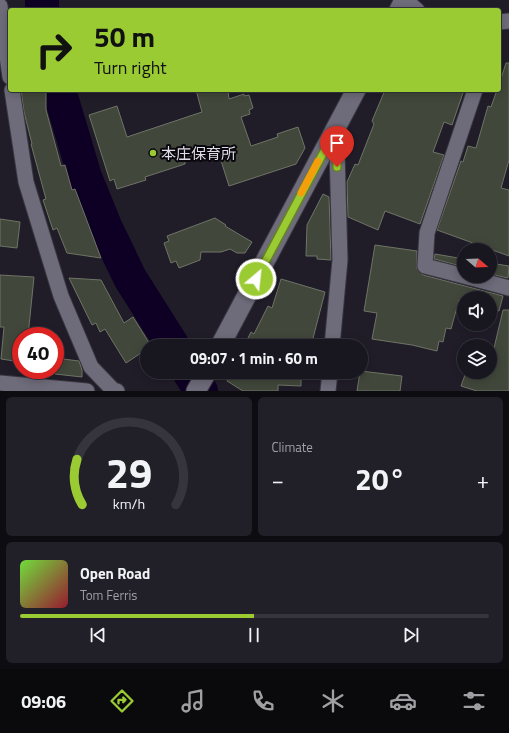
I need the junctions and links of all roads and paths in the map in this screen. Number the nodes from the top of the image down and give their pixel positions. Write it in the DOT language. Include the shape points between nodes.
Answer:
graph roads {
  1 [pos="405,0"];
  2 [pos="0,6"];
  3 [pos="415,8"];
  4 [pos="8,63"];
  5 [pos="12,92"];
  6 [pos="355,92"];
  7 [pos="474,92"];
  8 [pos="328,144"];
  9 [pos="457,274"];
  10 [pos="490,283"];
  11 [pos="509,288"];
  12 [pos="224,339"];
  13 [pos="333,339"];
  14 [pos="329,379"];
  15 [pos="0,383"];
  16 [pos="87,391"];
  17 [pos="113,391"];
  18 [pos="328,391"];
  1 -- 3 [label="street"];
  2 -- 4 [label="street"];
  5 -- 17 [label="street" via="26,182 61,296 91,367"];
  6 -- 8 [label="street"];
  7 -- 9 [label="street" via="427,232 425,266"];
  8 -- 12 [label="street"];
  8 -- 13 [label="street" via="337,151 340,260"];
  10 -- 11 [label="street"];
  14 -- 18 [label="street"];
  15 -- 16 [label="street"];
}
